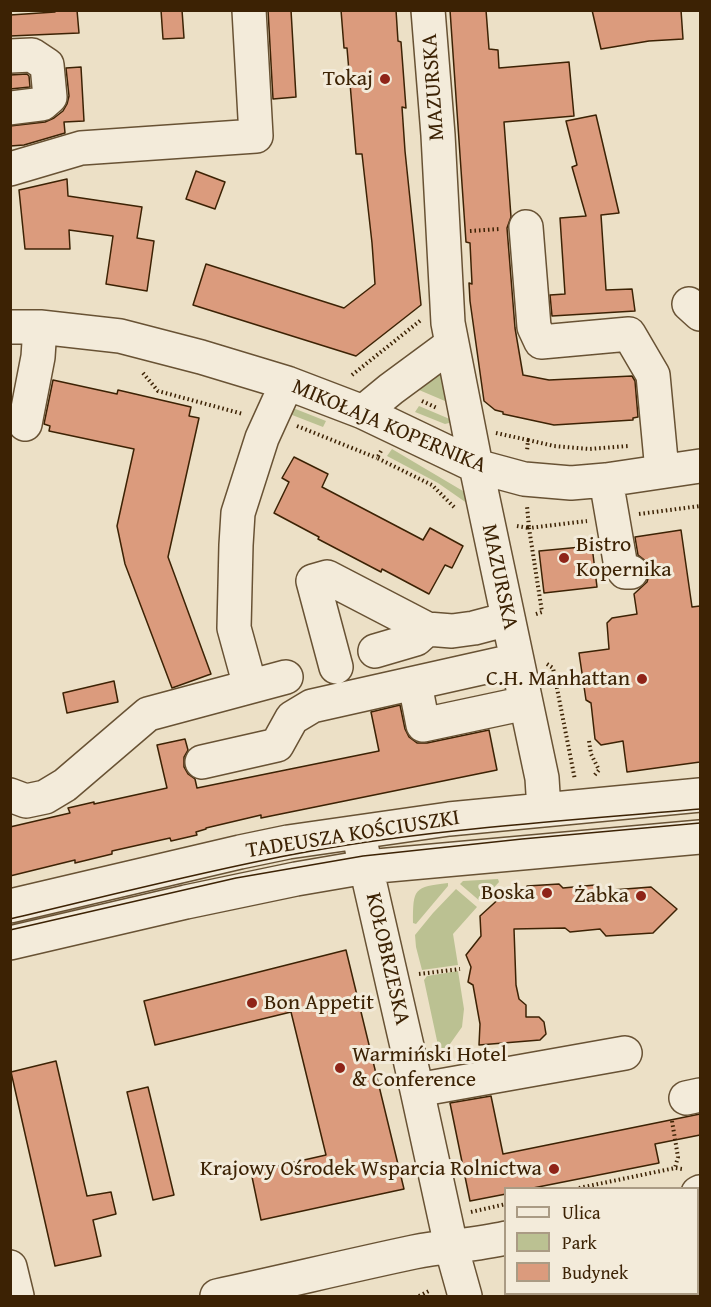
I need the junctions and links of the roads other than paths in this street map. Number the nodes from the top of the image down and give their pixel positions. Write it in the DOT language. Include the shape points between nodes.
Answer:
graph roads {
  1 [pos="249,10"];
  2 [pos="428,10"];
  3 [pos="10,56"];
  4 [pos="10,108"];
  5 [pos="10,169"];
  6 [pos="526,226"];
  7 [pos="25,327"];
  8 [pos="452,344"];
  9 [pos="287,383"];
  10 [pos="363,412"];
  11 [pos="25,424"];
  12 [pos="660,457"];
  13 [pos="476,466"];
  14 [pos="700,466"];
  15 [pos="606,480"];
  16 [pos="631,572"];
  17 [pos="518,618"];
  18 [pos="427,628"];
  19 [pos="375,651"];
  20 [pos="529,659"];
  21 [pos="336,667"];
  22 [pos="286,677"];
  23 [pos="415,684"];
  24 [pos="250,686"];
  25 [pos="526,703"];
  26 [pos="202,762"];
  27 [pos="10,795"];
  28 [pos="700,795"];
  29 [pos="544,810"];
  30 [pos="358,832"];
  31 [pos="700,837"];
  32 [pos="366,867"];
  33 [pos="10,906"];
  34 [pos="10,944"];
  35 [pos="626,1053"];
  36 [pos="417,1090"];
  37 [pos="504,1238"];
  38 [pos="451,1246"];
  39 [pos="10,1267"];
  40 [pos="17,1296"];
  41 [pos="217,1296"];
  42 [pos="465,1296"];
  1 -- 5 [label="street" via="256,136 81,148"];
  2 -- 8 [label="street, MAZURSKA"];
  3 -- 4 [label="street" via="32,55 47,65 50,97 42,104"];
  6 -- 12 [label="street" via="534,327 542,342 629,334 653,375"];
  7 -- 9 [label="street, MIKOŁAJA KOPERNIKA" via="120,336"];
  7 -- 11 [label="street" via="38,357"];
  8 -- 10 [label="street"];
  8 -- 13 [label="street, MAZURSKA"];
  9 -- 10 [label="street, MIKOŁAJA KOPERNIKA"];
  9 -- 24 [label="street" via="262,438 238,513 234,628"];
  10 -- 13 [label="street, MIKOŁAJA KOPERNIKA"];
  12 -- 14 [label="street, MIKOŁAJA KOPERNIKA"];
  12 -- 15 [label="street, MIKOŁAJA KOPERNIKA"];
  13 -- 15 [label="street, MIKOŁAJA KOPERNIKA" via="524,479 571,483"];
  13 -- 17 [label="street, MAZURSKA"];
  15 -- 16 [label="street" via="621,567"];
  17 -- 18 [label="street" via="474,628"];
  17 -- 20 [label="street, MAZURSKA"];
  18 -- 19 [label="street" via="416,639"];
  18 -- 21 [label="street" via="327,577 313,581"];
  20 -- 23 [label="street"];
  20 -- 25 [label="street, MAZURSKA"];
  22 -- 24 [label="street"];
  23 -- 25 [label="street" via="423,725"];
  23 -- 26 [label="street" via="312,706 292,718 277,745"];
  24 -- 27 [label="street" via="148,714 65,785 45,797 26,801"];
  25 -- 29 [label="street, MAZURSKA" via="542,778"];
  28 -- 29 [label="street, TADEUSZA KOŚCIUSZKI"];
  29 -- 30 [label="street, TADEUSZA KOŚCIUSZKI"];
  30 -- 32 [label="street, KOŁOBRZESKA"];
  30 -- 33 [label="street, TADEUSZA KOŚCIUSZKI" via="240,852"];
  31 -- 32 [label="street, TADEUSZA KOŚCIUSZKI"];
  32 -- 34 [label="street, TADEUSZA KOŚCIUSZKI" via="197,900"];
  32 -- 36 [label="street, KOŁOBRZESKA"];
  35 -- 36 [label="street"];
  36 -- 38 [label="street, KOŁOBRZESKA"];
  37 -- 38 [label="street"];
  38 -- 41 [label="street"];
  38 -- 42 [label="street, KOŁOBRZESKA"];
  39 -- 40 [label="street"];
}
